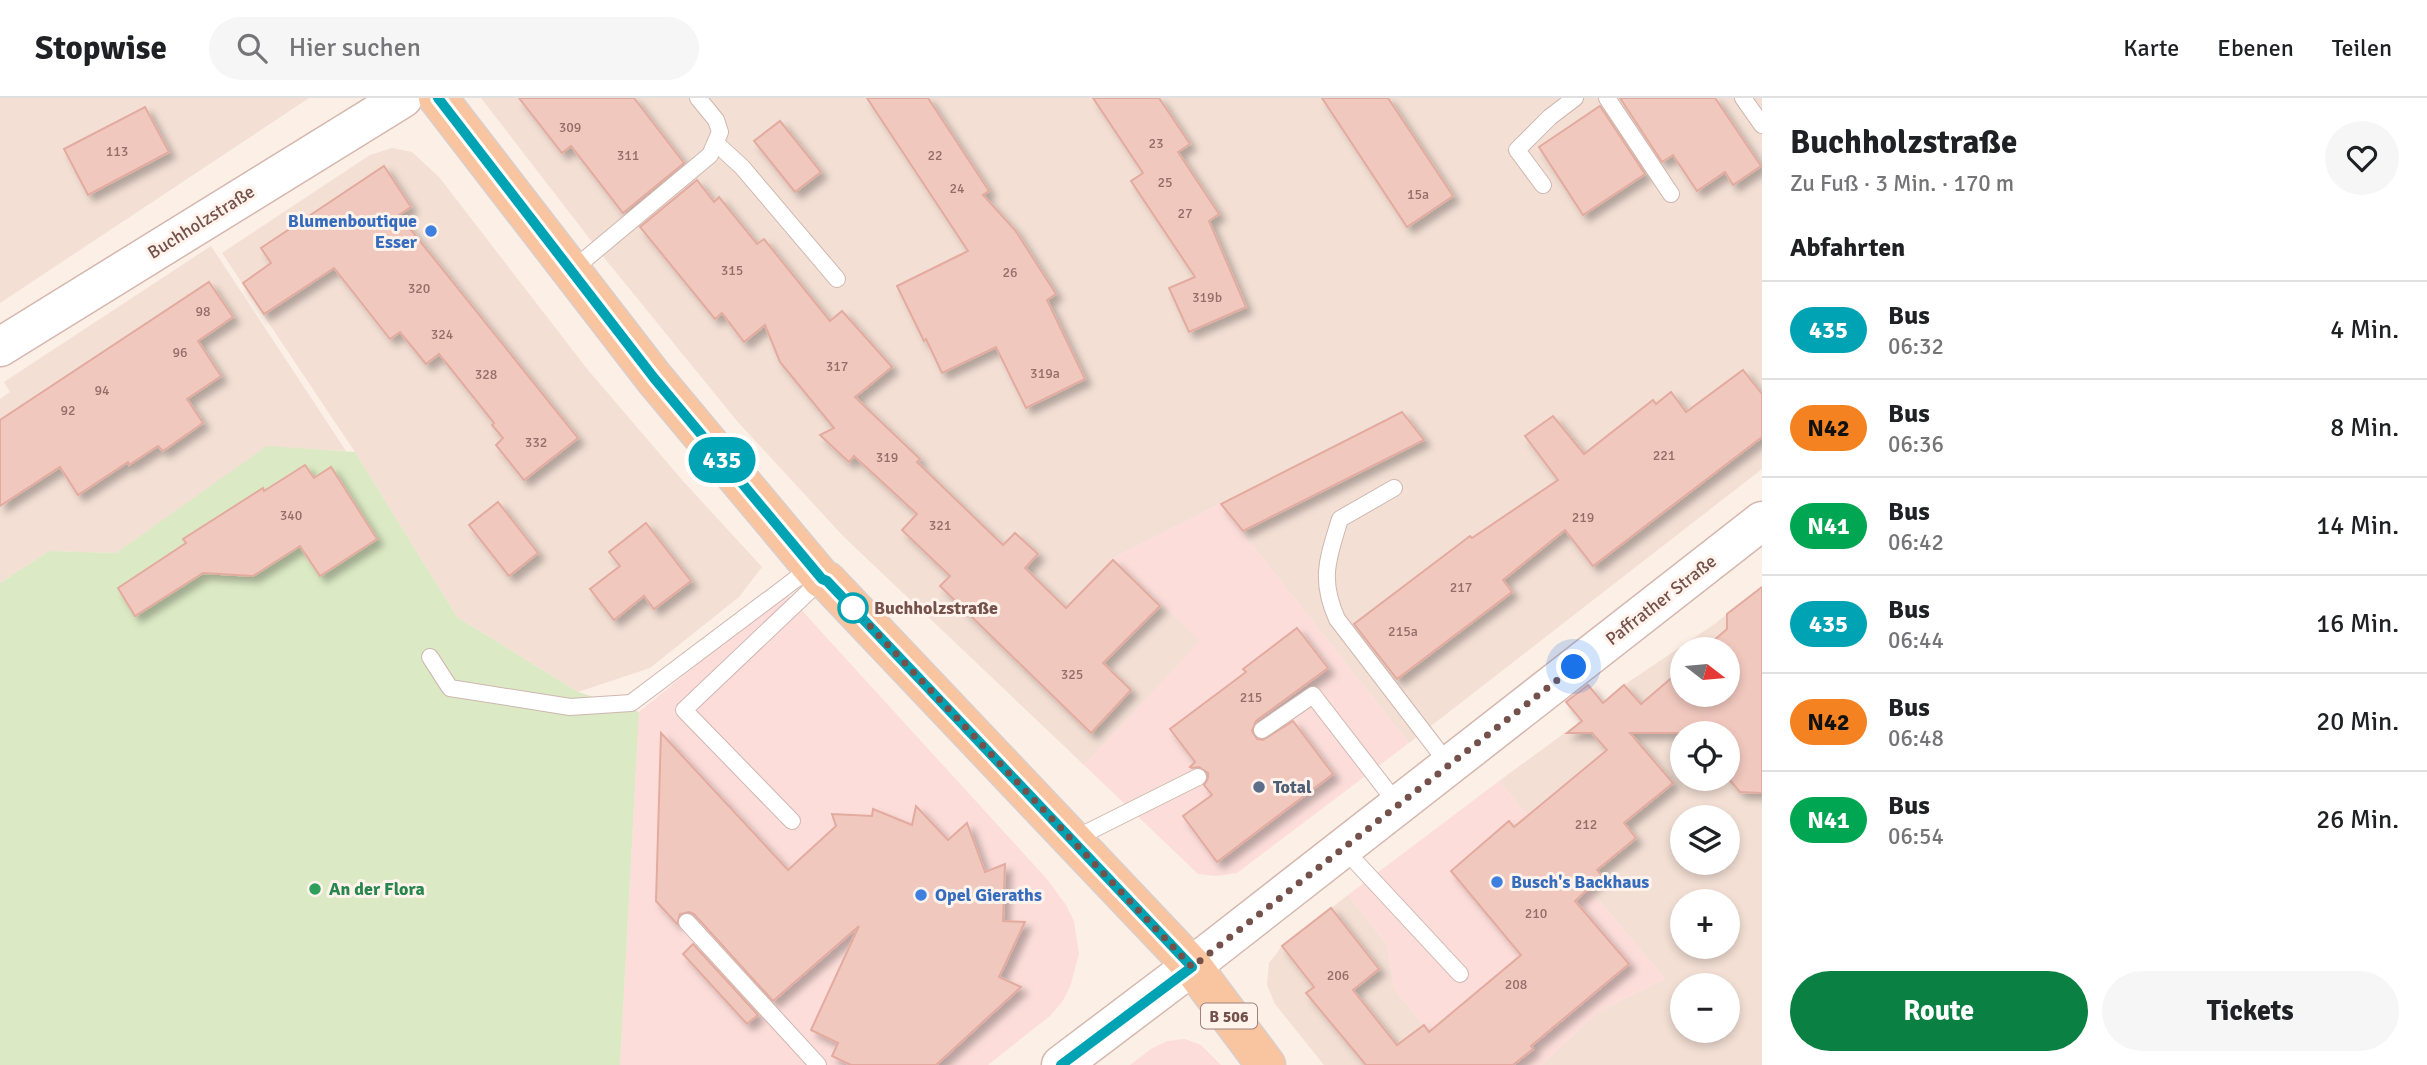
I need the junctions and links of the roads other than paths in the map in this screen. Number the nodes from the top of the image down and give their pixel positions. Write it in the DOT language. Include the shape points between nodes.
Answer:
graph roads {
  1 [pos="403,98"];
  2 [pos="438,98"];
  3 [pos="698,98"];
  4 [pos="1575,98"];
  5 [pos="1607,98"];
  6 [pos="1743,98"];
  7 [pos="1762,125"];
  8 [pos="717,144"];
  9 [pos="1543,186"];
  10 [pos="1671,194"];
  11 [pos="571,271"];
  12 [pos="837,279"];
  13 [pos="0,347"];
  14 [pos="1394,488"];
  15 [pos="1762,521"];
  16 [pos="817,573"];
  17 [pos="430,657"];
  18 [pos="1262,730"];
  19 [pos="1449,765"];
  20 [pos="1198,777"];
  21 [pos="1398,805"];
  22 [pos="792,821"];
  23 [pos="1072,840"];
  24 [pos="1343,848"];
  25 [pos="687,922"];
  26 [pos="1192,967"];
  27 [pos="1460,974"];
  28 [pos="818,1065"];
  29 [pos="1061,1065"];
  30 [pos="1266,1065"];
  1 -- 13 [label="main road, Buchholzstraße"];
  2 -- 11 [label="main road, B 506"];
  3 -- 8 [label="lane" via="716,120"];
  4 -- 9 [label="lane" via="1517,150"];
  5 -- 10 [label="lane"];
  6 -- 7 [label="lane"];
  8 -- 11 [label="lane" via="710,155"];
  8 -- 12 [label="lane"];
  11 -- 16 [label="main road, B 506"];
  14 -- 19 [label="lane" via="1340,519 1325,575 1329,603"];
  15 -- 19 [label="main road, Paffrather Straße"];
  16 -- 17 [label="lane" via="631,704 570,707 450,688"];
  16 -- 22 [label="lane" via="684,710"];
  16 -- 23 [label="main road, B 506"];
  18 -- 21 [label="lane" via="1313,695"];
  19 -- 21 [label="main road, Paffrather Straße"];
  20 -- 23 [label="lane"];
  21 -- 24 [label="main road, Paffrather Straße"];
  23 -- 26 [label="main road, B 506"];
  24 -- 26 [label="main road, Paffrather Straße"];
  24 -- 27 [label="lane"];
  25 -- 28 [label="lane"];
  26 -- 29 [label="main road, Paffrather Straße"];
  26 -- 30 [label="main road, B 506"];
}
